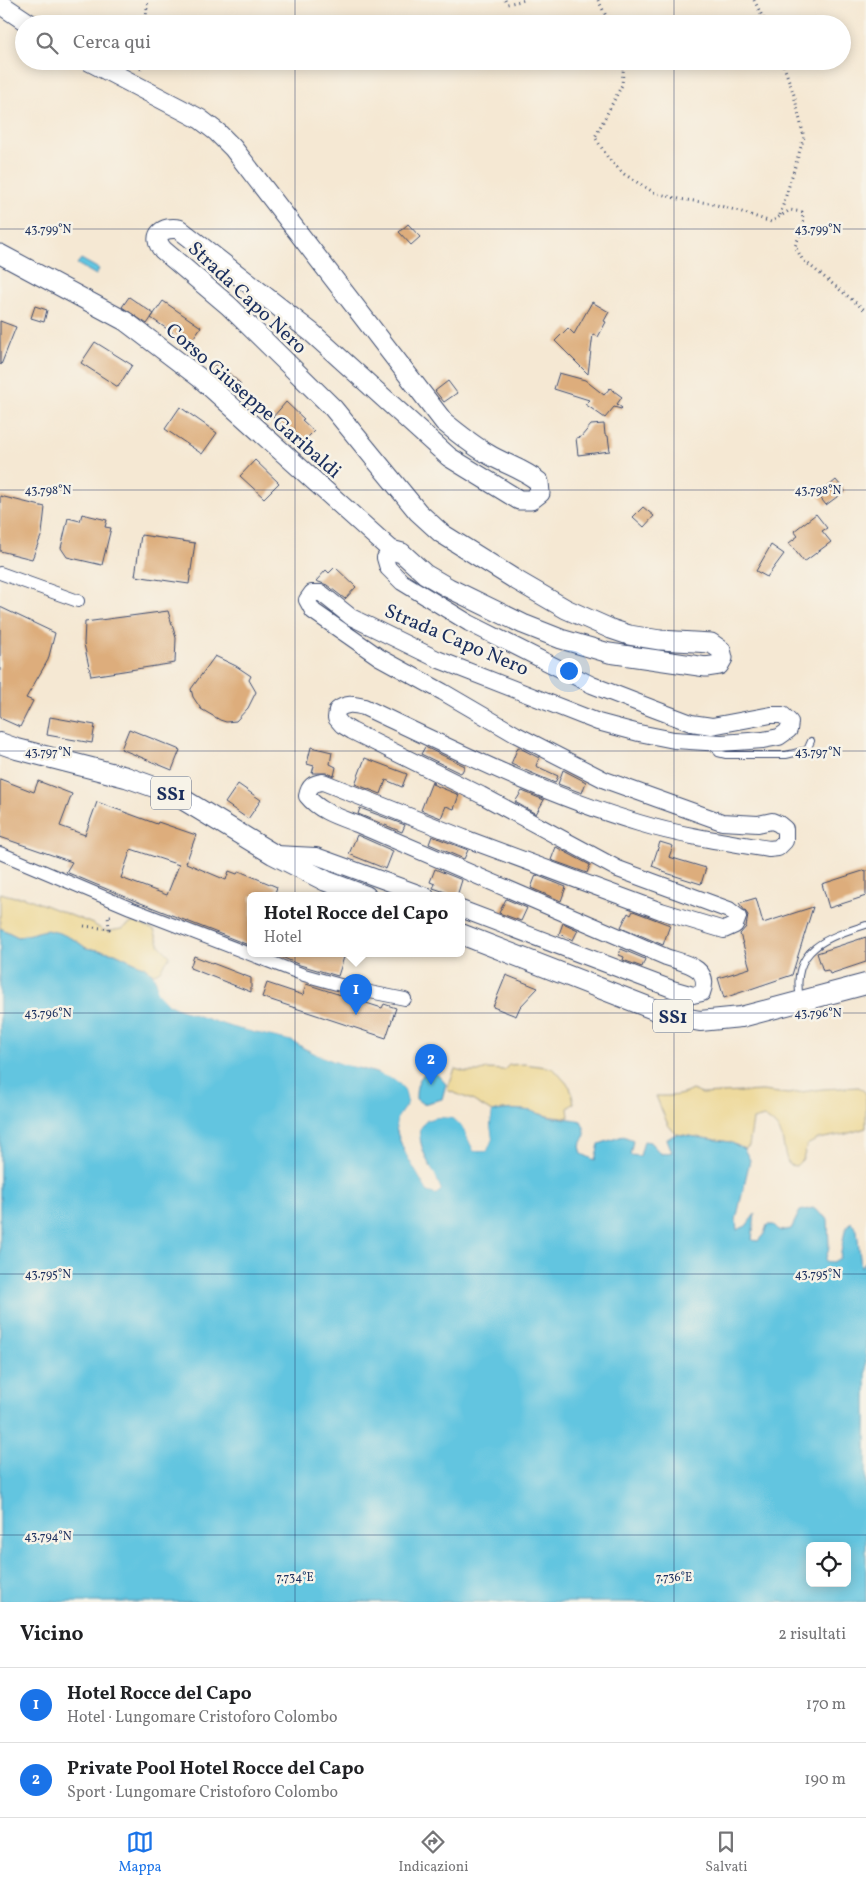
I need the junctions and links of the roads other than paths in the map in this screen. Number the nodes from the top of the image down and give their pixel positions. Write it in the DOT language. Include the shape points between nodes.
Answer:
graph roads {
  1 [pos="0,4"];
  2 [pos="16,15"];
  3 [pos="106,70"];
  4 [pos="0,254"];
  5 [pos="391,550"];
  6 [pos="0,573"];
  7 [pos="78,601"];
  8 [pos="811,741"];
  9 [pos="0,742"];
  10 [pos="712,742"];
  11 [pos="0,853"];
  12 [pos="272,854"];
  13 [pos="355,892"];
  14 [pos="415,892"];
  15 [pos="465,911"];
  16 [pos="866,925"];
  17 [pos="465,936"];
  18 [pos="247,952"];
  19 [pos="259,957"];
  20 [pos="866,984"];
  21 [pos="405,999"];
  22 [pos="801,1001"];
  1 -- 2 [label="main road"];
  3 -- 5 [label="main road, Strada Capo Nero" via="200,118 217,132 254,173 444,422 489,455 539,482 540,493 532,500 519,500 449,457 311,332 180,229 171,227 163,230 158,242 163,250 229,306 333,408 418,512 469,552 566,609 629,635 711,643 721,650 723,658 719,666 706,667 590,648 488,608 424,574 402,553"];
  4 -- 5 [label="main road, Corso Giuseppe Garibaldi" via="125,321 200,378"];
  5 -- 10 [label="street, Strada Capo Nero" via="385,558 388,568 402,582 469,623 592,684 691,723 712,726 771,715 783,715 790,722 789,730 779,736 744,742"];
  6 -- 7 [label="street"];
  8 -- 10 [label="lane" via="807,750 786,754 718,753"];
  9 -- 12 [label="main road, SS1" via="126,777 174,794"];
  10 -- 15 [label="street, Strada Capo Nero" via="674,740 598,722 437,659 350,617 321,593 312,593 307,600 313,611 378,657 540,747 605,780 697,814 722,822 776,822 786,834 781,846 769,849 640,824 514,776 364,707 343,705 337,710 336,718 352,731 481,795 618,869 729,910 738,917 736,925 724,930 713,928 464,838 322,782 314,783 309,789 307,796 323,810 697,968 704,976 705,986 702,993 693,996 672,990"];
  11 -- 18 [label="street" via="130,908"];
  12 -- 13 [label="main road, SS1"];
  12 -- 14 [label="street" via="316,856"];
  16 -- 22 [label="lane" via="834,935 805,958 798,976"];
  17 -- 22 [label="main road, SS1" via="678,1017 700,1020 741,1017"];
  19 -- 21 [label="street" via="355,989"];
  20 -- 22 [label="main road, SS1"];
}
